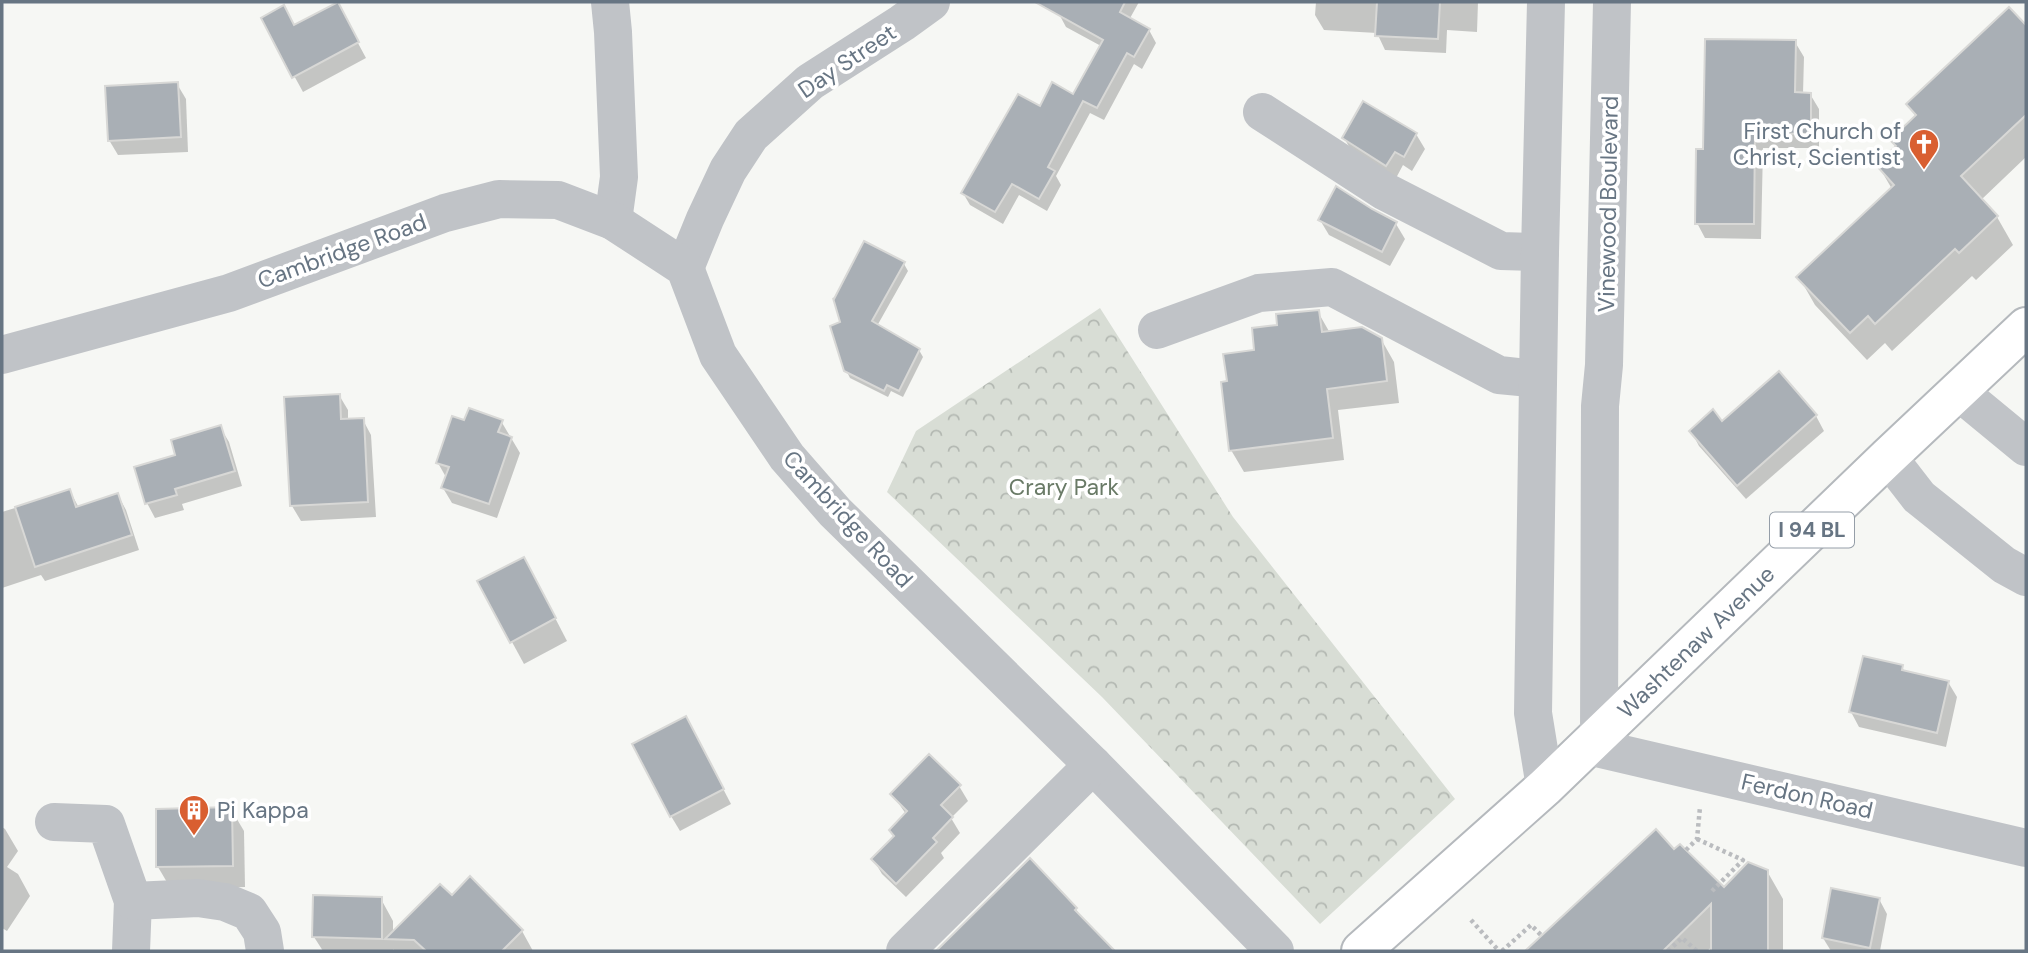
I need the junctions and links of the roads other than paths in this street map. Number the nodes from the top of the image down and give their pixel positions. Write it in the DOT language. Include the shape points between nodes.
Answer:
graph roads {
  1 [pos="610,2"];
  2 [pos="931,2"];
  3 [pos="1546,2"];
  4 [pos="1612,2"];
  5 [pos="1262,112"];
  6 [pos="613,221"];
  7 [pos="1540,253"];
  8 [pos="685,268"];
  9 [pos="2026,327"];
  10 [pos="1157,330"];
  11 [pos="2,355"];
  12 [pos="1538,391"];
  13 [pos="1958,391"];
  14 [pos="1600,405"];
  15 [pos="2026,447"];
  16 [pos="1888,457"];
  17 [pos="2026,577"];
  18 [pos="1594,741"];
  19 [pos="1093,765"];
  20 [pos="1545,787"];
  21 [pos="54,822"];
  22 [pos="2026,848"];
  23 [pos="133,901"];
  24 [pos="131,951"];
  25 [pos="265,951"];
  26 [pos="905,951"];
  27 [pos="1275,951"];
  28 [pos="1362,951"];
  1 -- 6 [label="street" via="619,177"];
  2 -- 8 [label="street, Day Street" via="810,82 751,135 728,170"];
  3 -- 7 [label="street"];
  4 -- 14 [label="street, Vinewood Boulevard"];
  5 -- 7 [label="street" via="1384,191 1501,251"];
  6 -- 8 [label="street, Cambridge Road"];
  6 -- 11 [label="street, Cambridge Road" via="558,200 499,199 445,213 229,293"];
  7 -- 12 [label="street"];
  8 -- 19 [label="street, Cambridge Road" via="718,355 787,457 835,512"];
  9 -- 13 [label="main road, Washtenaw Avenue / I 94 BL"];
  10 -- 12 [label="street" via="1259,293 1332,287"];
  12 -- 14 [label="street"];
  12 -- 20 [label="street" via="1533,713"];
  13 -- 15 [label="street"];
  13 -- 16 [label="main road, Washtenaw Avenue / I 94 BL"];
  14 -- 18 [label="street, Vinewood Boulevard"];
  16 -- 17 [label="street" via="1919,497 2004,565"];
  16 -- 18 [label="main road, Washtenaw Avenue / I 94 BL"];
  18 -- 20 [label="main road, Washtenaw Avenue / I 94 BL"];
  18 -- 22 [label="street, Ferdon Road"];
  19 -- 26 [label="street"];
  19 -- 27 [label="street, Cambridge Road"];
  20 -- 28 [label="main road, Washtenaw Avenue / I 94 BL"];
  21 -- 23 [label="street" via="106,824"];
  23 -- 24 [label="street"];
  23 -- 25 [label="street" via="198,898 225,902 248,912 262,932"];
}
